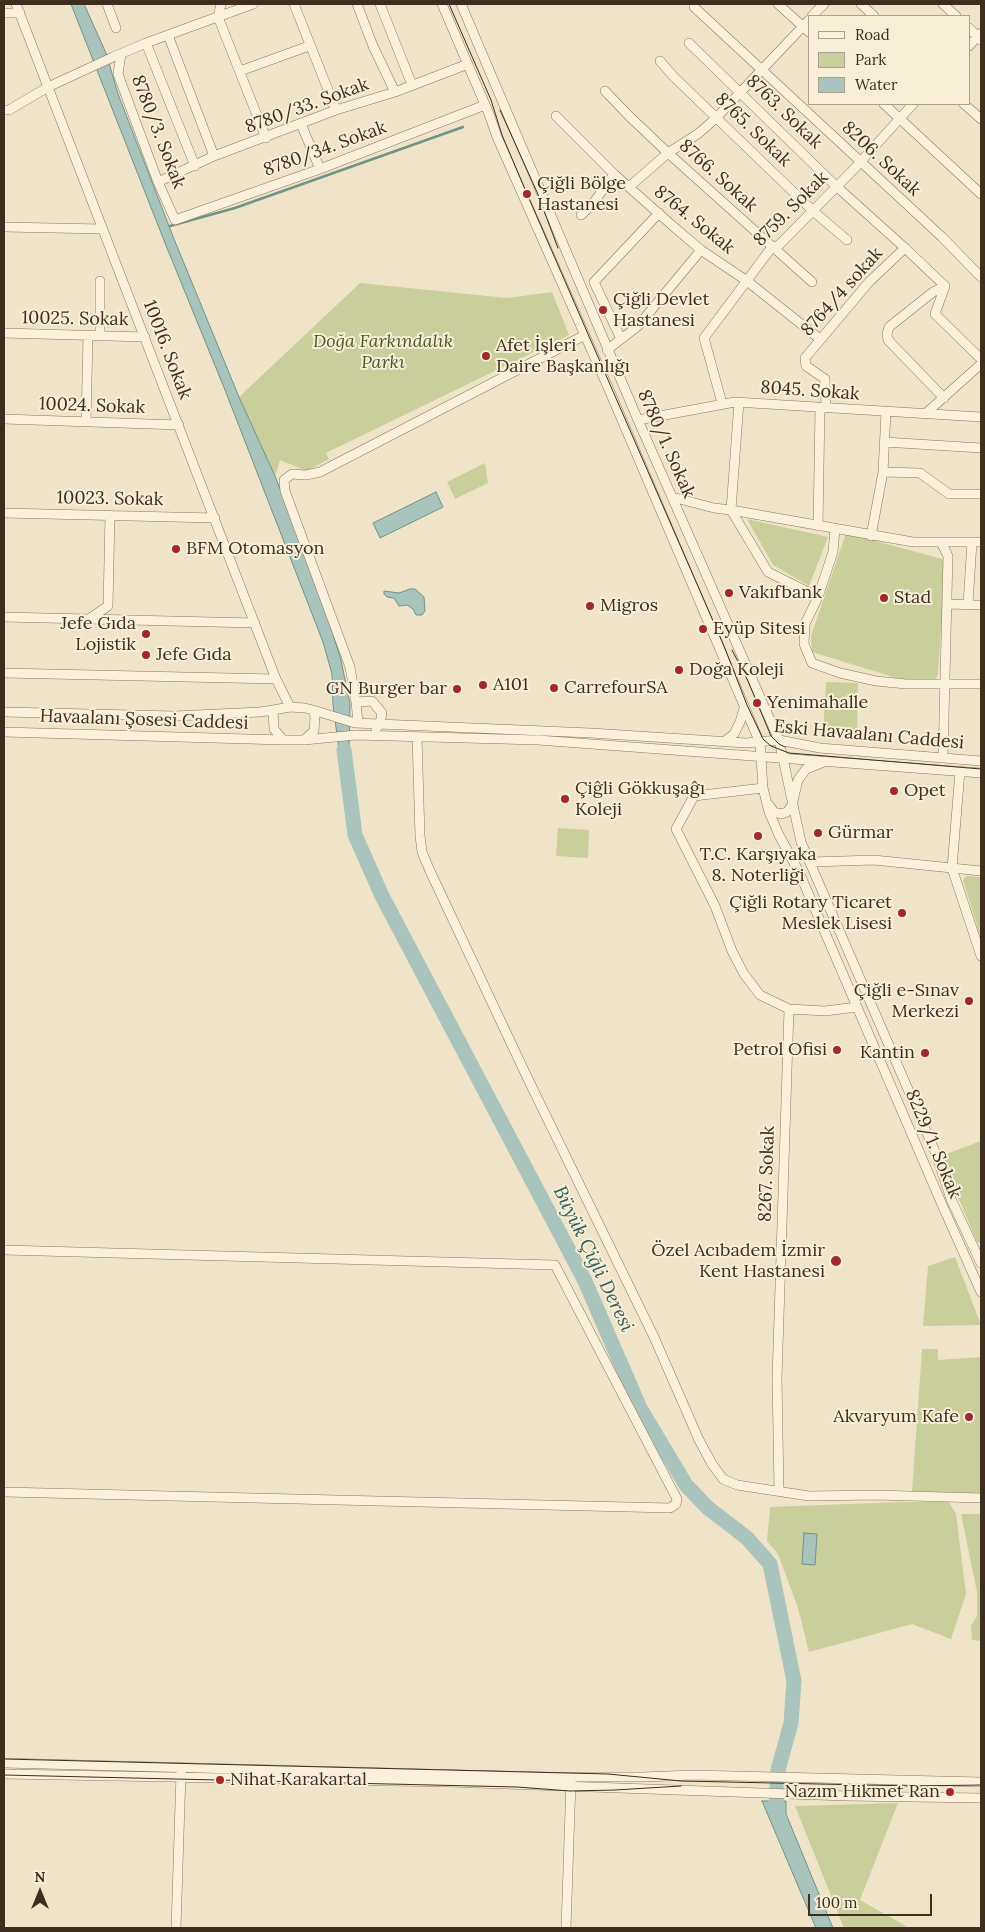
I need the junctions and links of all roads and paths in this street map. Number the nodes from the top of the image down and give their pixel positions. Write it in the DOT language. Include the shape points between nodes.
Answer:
graph roads {
  1 [pos="16,4"];
  2 [pos="107,4"];
  3 [pos="221,4"];
  4 [pos="254,4"];
  5 [pos="294,4"];
  6 [pos="358,4"];
  7 [pos="380,4"];
  8 [pos="442,4"];
  9 [pos="461,4"];
  10 [pos="694,4"];
  11 [pos="778,4"];
  12 [pos="824,4"];
  13 [pos="861,4"];
  14 [pos="943,4"];
  15 [pos="4,13"];
  16 [pos="20,13"];
  17 [pos="813,15"];
  18 [pos="873,15"];
  19 [pos="955,15"];
  20 [pos="218,17"];
  21 [pos="807,26"];
  22 [pos="116,28"];
  23 [pos="970,29"];
  24 [pos="168,35"];
  25 [pos="980,37"];
  26 [pos="146,42"];
  27 [pos="689,43"];
  28 [pos="970,45"];
  29 [pos="309,46"];
  30 [pos="117,55"];
  31 [pos="660,61"];
  32 [pos="468,64"];
  33 [pos="761,70"];
  34 [pos="240,71"];
  35 [pos="412,85"];
  36 [pos="48,87"];
  37 [pos="606,91"];
  38 [pos="395,92"];
  39 [pos="740,92"];
  40 [pos="885,105"];
  41 [pos="912,105"];
  42 [pos="965,105"];
  43 [pos="506,107"];
  44 [pos="4,110"];
  45 [pos="336,110"];
  46 [pos="487,110"];
  47 [pos="556,116"];
  48 [pos="716,118"];
  49 [pos="898,118"];
  50 [pos="981,119"];
  51 [pos="301,124"];
  52 [pos="266,138"];
  53 [pos="668,153"];
  54 [pos="214,156"];
  55 [pos="861,161"];
  56 [pos="195,166"];
  57 [pos="320,169"];
  58 [pos="614,174"];
  59 [pos="158,182"];
  60 [pos="836,186"];
  61 [pos="629,187"];
  62 [pos="981,194"];
  63 [pos="812,211"];
  64 [pos="659,213"];
  65 [pos="581,216"];
  66 [pos="175,220"];
  67 [pos="4,227"];
  68 [pos="103,228"];
  69 [pos="847,240"];
  70 [pos="772,247"];
  71 [pos="905,248"];
  72 [pos="701,250"];
  73 [pos="981,277"];
  74 [pos="100,280"];
  75 [pos="747,281"];
  76 [pos="812,282"];
  77 [pos="945,286"];
  78 [pos="4,333"];
  79 [pos="585,335"];
  80 [pos="88,336"];
  81 [pos="100,336"];
  82 [pos="145,337"];
  83 [pos="621,339"];
  84 [pos="820,339"];
  85 [pos="607,350"];
  86 [pos="981,359"];
  87 [pos="981,364"];
  88 [pos="944,398"];
  89 [pos="739,402"];
  90 [pos="722,403"];
  91 [pos="823,408"];
  92 [pos="886,412"];
  93 [pos="925,414"];
  94 [pos="981,417"];
  95 [pos="4,419"];
  96 [pos="638,420"];
  97 [pos="86,422"];
  98 [pos="179,425"];
  99 [pos="884,442"];
  100 [pos="981,448"];
  101 [pos="883,472"];
  102 [pos="981,494"];
  103 [pos="672,498"];
  104 [pos="732,510"];
  105 [pos="4,513"];
  106 [pos="110,515"];
  107 [pos="215,518"];
  108 [pos="818,526"];
  109 [pos="835,529"];
  110 [pos="871,536"];
  111 [pos="941,542"];
  112 [pos="976,542"];
  113 [pos="818,597"];
  114 [pos="947,604"];
  115 [pos="968,604"];
  116 [pos="981,605"];
  117 [pos="4,617"];
  118 [pos="89,619"];
  119 [pos="256,622"];
  120 [pos="4,673"];
  121 [pos="276,679"];
  122 [pos="945,683"];
  123 [pos="981,684"];
  124 [pos="356,702"];
  125 [pos="290,707"];
  126 [pos="744,708"];
  127 [pos="273,710"];
  128 [pos="313,710"];
  129 [pos="4,712"];
  130 [pos="357,723"];
  131 [pos="380,724"];
  132 [pos="4,732"];
  133 [pos="371,736"];
  134 [pos="417,737"];
  135 [pos="283,740"];
  136 [pos="304,740"];
  137 [pos="779,740"];
  138 [pos="725,741"];
  139 [pos="760,743"];
  140 [pos="762,758"];
  141 [pos="782,758"];
  142 [pos="943,758"];
  143 [pos="828,761"];
  144 [pos="981,761"];
  145 [pos="960,771"];
  146 [pos="981,772"];
  147 [pos="763,788"];
  148 [pos="767,803"];
  149 [pos="792,805"];
  150 [pos="811,862"];
  151 [pos="952,868"];
  152 [pos="981,871"];
  153 [pos="981,956"];
  154 [pos="857,1007"];
  155 [pos="789,1009"];
  156 [pos="4,1250"];
  157 [pos="979,1252"];
  158 [pos="981,1264"];
  159 [pos="981,1292"];
  160 [pos="779,1490"];
  161 [pos="4,1492"];
  162 [pos="981,1498"];
  163 [pos="4,1763"];
  164 [pos="181,1772"];
  165 [pos="4,1774"];
  166 [pos="571,1782"];
  167 [pos="981,1782"];
  168 [pos="981,1798"];
  169 [pos="176,1928"];
  170 [pos="566,1928"];
  1 -- 16 [label="street, 10016. Sokak"];
  2 -- 22 [label="street"];
  3 -- 20 [label="street"];
  4 -- 20 [label="street"];
  5 -- 29 [label="street"];
  6 -- 38 [label="street"];
  7 -- 35 [label="street"];
  8 -- 32 [label="street"];
  9 -- 43 [label="street, 8780/1. Sokak"];
  10 -- 33 [label="street, 8206. Sokak"];
  11 -- 21 [label="street"];
  12 -- 17 [label="street"];
  13 -- 18 [label="street"];
  14 -- 19 [label="street"];
  15 -- 16 [label="street"];
  16 -- 36 [label="street, 10016. Sokak"];
  20 -- 24 [label="street"];
  20 -- 34 [label="street"];
  21 -- 33 [label="street"];
  23 -- 25 [label="street"];
  24 -- 26 [label="street"];
  24 -- 54 [label="street"];
  25 -- 28 [label="street"];
  26 -- 30 [label="street"];
  26 -- 56 [label="street"];
  27 -- 39 [label="street, 8763. Sokak"];
  29 -- 34 [label="street"];
  29 -- 45 [label="street"];
  30 -- 36 [label="street"];
  30 -- 59 [label="street, 8780/3. Sokak" via="118,74"];
  31 -- 48 [label="street, 8765. Sokak"];
  32 -- 35 [label="street, 8780/33. Sokak"];
  32 -- 46 [label="street"];
  33 -- 39 [label="street"];
  33 -- 55 [label="street, 8206. Sokak"];
  34 -- 52 [label="street"];
  35 -- 38 [label="street, 8780/33. Sokak"];
  36 -- 44 [label="street"];
  36 -- 68 [label="street, 10016. Sokak"];
  37 -- 53 [label="street, 8766. Sokak"];
  38 -- 45 [label="street, 8780/33. Sokak"];
  39 -- 48 [label="street"];
  39 -- 60 [label="street, 8763. Sokak"];
  40 -- 49 [label="street"];
  41 -- 49 [label="street, 8759. Sokak"];
  42 -- 50 [label="street"];
  43 -- 46 [label="street, 8780/34. Sokak"];
  43 -- 85 [label="street, 8780/1. Sokak"];
  45 -- 51 [label="street, 8780/33. Sokak"];
  46 -- 57 [label="street, 8780/34. Sokak"];
  46 -- 79 [label="street, 8229/1. Sokak"];
  47 -- 58 [label="street, 8764. Sokak"];
  48 -- 53 [label="street"];
  48 -- 63 [label="street, 8765. Sokak"];
  49 -- 55 [label="street, 8759. Sokak"];
  49 -- 62 [label="street"];
  51 -- 52 [label="street, 8780/33. Sokak"];
  51 -- 57 [label="street"];
  52 -- 54 [label="street, 8780/33. Sokak"];
  53 -- 61 [label="street"];
  53 -- 70 [label="street, 8766. Sokak"];
  54 -- 56 [label="street, 8780/33. Sokak"];
  55 -- 60 [label="street, 8759. Sokak"];
  55 -- 73 [label="street, 8206. Sokak"];
  56 -- 59 [label="street, 8780/33. Sokak"];
  57 -- 66 [label="street, 8780/34. Sokak"];
  58 -- 61 [label="street, 8764. Sokak"];
  58 -- 65 [label="street"];
  59 -- 66 [label="street, 8780/3. Sokak"];
  60 -- 63 [label="street, 8759. Sokak"];
  60 -- 71 [label="street, 8763. Sokak"];
  61 -- 64 [label="street, 8764. Sokak"];
  63 -- 69 [label="street, 8765. Sokak"];
  63 -- 70 [label="street, 8759. Sokak" via="779,245"];
  64 -- 72 [label="street, 8764. Sokak"];
  64 -- 83 [label="street" via="594,282"];
  67 -- 68 [label="street"];
  68 -- 82 [label="street, 10016. Sokak"];
  70 -- 75 [label="street, 8759. Sokak"];
  70 -- 76 [label="street, 8766. Sokak"];
  71 -- 77 [label="street, 8763. Sokak"];
  71 -- 84 [label="street, 8764/4 sokak"];
  72 -- 75 [label="street, 8764. Sokak"];
  72 -- 83 [label="street" via="638,326"];
  74 -- 81 [label="street"];
  75 -- 84 [label="street, 8764. Sokak"];
  75 -- 90 [label="street, 8759. Sokak" via="704,338"];
  77 -- 86 [label="street" via="935,314"];
  77 -- 88 [label="street" via="889,327 887,334 888,340"];
  78 -- 80 [label="street, 10025. Sokak"];
  79 -- 124 [label="street" via="320,472 292,474 284,480 285,491 350,667"];
  79 -- 126 [label="street, 8229/1. Sokak"];
  80 -- 81 [label="street, 10025. Sokak"];
  80 -- 97 [label="street"];
  81 -- 82 [label="street, 10025. Sokak"];
  82 -- 98 [label="street, 10016. Sokak"];
  83 -- 85 [label="street"];
  84 -- 91 [label="street, 8764/4 sokak" via="804,362 825,379"];
  85 -- 96 [label="street, 8780/1. Sokak"];
  87 -- 88 [label="street"];
  88 -- 93 [label="street"];
  89 -- 90 [label="street, 8045. Sokak"];
  89 -- 91 [label="street, 8045. Sokak"];
  89 -- 104 [label="street"];
  90 -- 96 [label="street, 8045. Sokak"];
  91 -- 92 [label="street, 8045. Sokak"];
  91 -- 108 [label="street"];
  92 -- 93 [label="street, 8045. Sokak"];
  92 -- 99 [label="street"];
  93 -- 94 [label="street, 8045. Sokak"];
  95 -- 97 [label="street, 10024. Sokak"];
  96 -- 103 [label="street, 8780/1. Sokak"];
  97 -- 98 [label="street, 10024. Sokak"];
  98 -- 107 [label="street, 10016. Sokak"];
  99 -- 100 [label="street"];
  99 -- 101 [label="street"];
  101 -- 102 [label="street" via="920,473 949,494"];
  101 -- 110 [label="street"];
  103 -- 104 [label="street"];
  103 -- 137 [label="street, 8780/1. Sokak"];
  104 -- 108 [label="street"];
  104 -- 113 [label="street" via="768,572"];
  105 -- 106 [label="street, 10023. Sokak"];
  106 -- 107 [label="street, 10023. Sokak"];
  106 -- 118 [label="street" via="108,606"];
  107 -- 119 [label="street, 10016. Sokak"];
  108 -- 109 [label="street"];
  109 -- 110 [label="street"];
  109 -- 113 [label="street" via="833,552"];
  110 -- 111 [label="street"];
  111 -- 112 [label="street"];
  111 -- 114 [label="street" via="948,556"];
  112 -- 115 [label="street"];
  113 -- 122 [label="street" via="805,624 804,644 812,663 876,681"];
  114 -- 115 [label="street"];
  114 -- 122 [label="street"];
  115 -- 116 [label="street"];
  117 -- 118 [label="street"];
  118 -- 119 [label="street"];
  119 -- 121 [label="street, 10016. Sokak"];
  120 -- 121 [label="street"];
  121 -- 125 [label="street, 10016. Sokak"];
  122 -- 123 [label="street"];
  122 -- 142 [label="street"];
  124 -- 130 [label="street"];
  124 -- 131 [label="street" via="372,701 382,713"];
  125 -- 127 [label="street"];
  125 -- 128 [label="street"];
  126 -- 138 [label="street" via="734,734"];
  126 -- 139 [label="street, 8229/1. Sokak"];
  127 -- 129 [label="street, Havaalanı Şosesi Caddesi" via="175,716"];
  127 -- 135 [label="street" via="274,729"];
  128 -- 130 [label="street, Eski Havaalanı Caddesi"];
  128 -- 136 [label="street" via="314,731"];
  130 -- 131 [label="street, Eski Havaalanı Caddesi"];
  131 -- 133 [label="street"];
  131 -- 138 [label="street, Eski Havaalanı Caddesi"];
  132 -- 135 [label="street, Havaalanı Şosesi Caddesi"];
  133 -- 134 [label="street, Eski Havaalanı Caddesi"];
  133 -- 136 [label="street, Eski Havaalanı Caddesi"];
  134 -- 140 [label="street, Eski Havaalanı Caddesi" via="555,742"];
  134 -- 160 [label="street" via="422,852 654,1337 699,1440 723,1479 737,1485"];
  135 -- 136 [label="street"];
  137 -- 139 [label="street, Eski Havaalanı Caddesi"];
  137 -- 141 [label="street, 8780/1. Sokak"];
  137 -- 142 [label="street, Eski Havaalanı Caddesi" via="820,748"];
  138 -- 139 [label="street, Eski Havaalanı Caddesi"];
  139 -- 140 [label="street, 8229/1. Sokak"];
  140 -- 141 [label="street, Eski Havaalanı Caddesi"];
  140 -- 147 [label="street, 8229/1. Sokak"];
  141 -- 143 [label="street, Eski Havaalanı Caddesi"];
  141 -- 149 [label="street, 8229/1. Sokak"];
  142 -- 144 [label="street, Eski Havaalanı Caddesi"];
  143 -- 145 [label="street, Eski Havaalanı Caddesi"];
  143 -- 149 [label="street" via="806,769 798,780"];
  145 -- 146 [label="street, Eski Havaalanı Caddesi"];
  145 -- 151 [label="street"];
  147 -- 148 [label="street, 8229/1. Sokak"];
  147 -- 155 [label="street" via="694,796 676,829 715,906 744,974 760,995"];
  148 -- 149 [label="street" via="774,812 781,814"];
  148 -- 154 [label="street, 8229/1. Sokak"];
  149 -- 150 [label="street, 8229/1. Sokak" via="801,842"];
  150 -- 151 [label="street" via="874,860"];
  150 -- 157 [label="street, 8229/1. Sokak" via="936,1154 951,1199"];
  151 -- 152 [label="street"];
  151 -- 153 [label="street"];
  154 -- 155 [label="street" via="825,1011"];
  154 -- 159 [label="street, 8229/1. Sokak"];
  155 -- 160 [label="street, 8267. Sokak" via="777,1378"];
  156 -- 161 [label="street" via="555,1265 677,1498 676,1504 670,1508"];
  157 -- 158 [label="street, 8229/1. Sokak"];
  160 -- 162 [label="street" via="809,1496"];
  163 -- 164 [label="street"];
  164 -- 165 [label="street"];
  164 -- 166 [label="street"];
  164 -- 169 [label="street"];
  166 -- 167 [label="street" via="693,1775"];
  166 -- 168 [label="street" via="762,1793"];
  166 -- 170 [label="street"];
}
